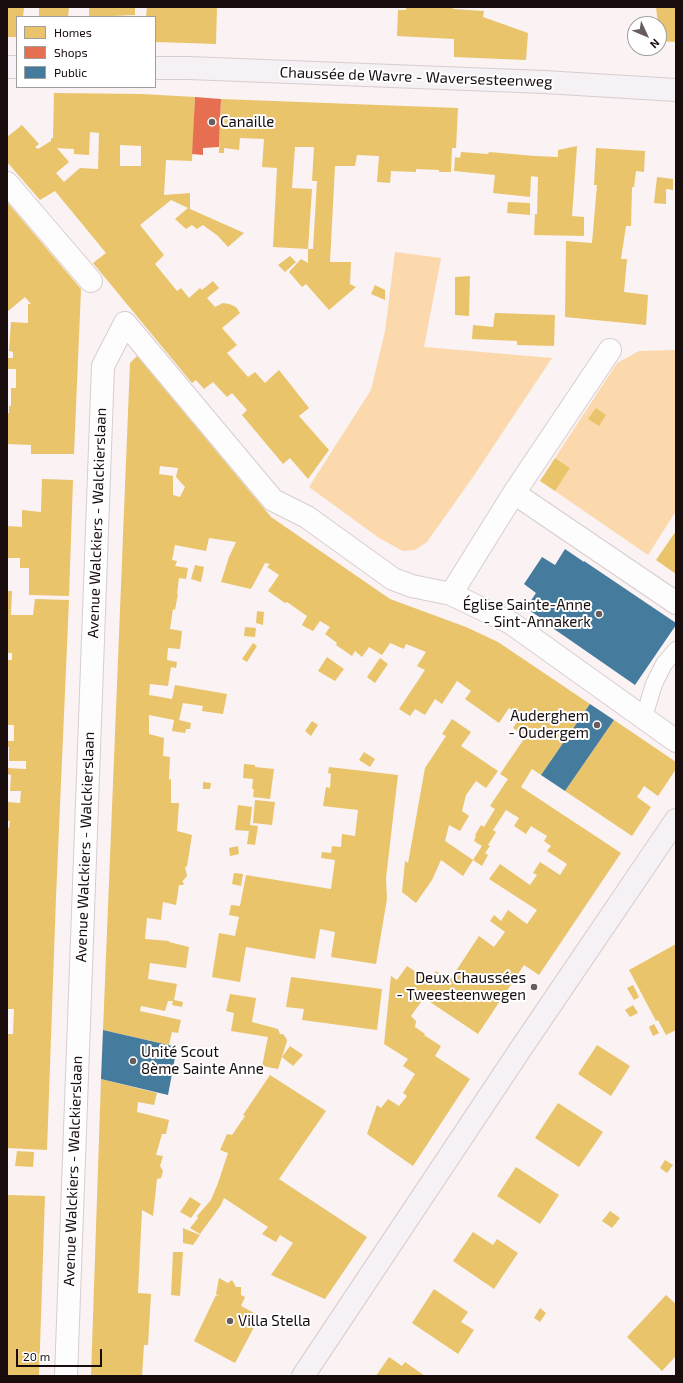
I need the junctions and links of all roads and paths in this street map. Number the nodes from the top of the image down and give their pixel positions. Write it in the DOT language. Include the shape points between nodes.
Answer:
graph roads {
  1 [pos="156,68"];
  2 [pos="676,90"];
  3 [pos="7,183"];
  4 [pos="91,281"];
  5 [pos="610,350"];
  6 [pos="514,493"];
  7 [pos="450,594"];
  8 [pos="676,603"];
  9 [pos="676,650"];
  10 [pos="644,717"];
  11 [pos="676,741"];
  12 [pos="673,831"];
  13 [pos="66,1376"];
  14 [pos="303,1376"];
  1 -- 2 [label="main road, Chaussée de Wavre - Waversesteenweg"];
  3 -- 4 [label="street"];
  5 -- 6 [label="street"];
  6 -- 7 [label="street"];
  6 -- 8 [label="street"];
  7 -- 10 [label="street" via="511,622"];
  7 -- 13 [label="street, Avenue Walckiers - Walckierslaan" via="393,579 307,517 273,500 125,324 103,366"];
  9 -- 10 [label="lane" via="664,664 654,684"];
  10 -- 11 [label="street"];
  12 -- 14 [label="main road" via="530,1034"];
}
